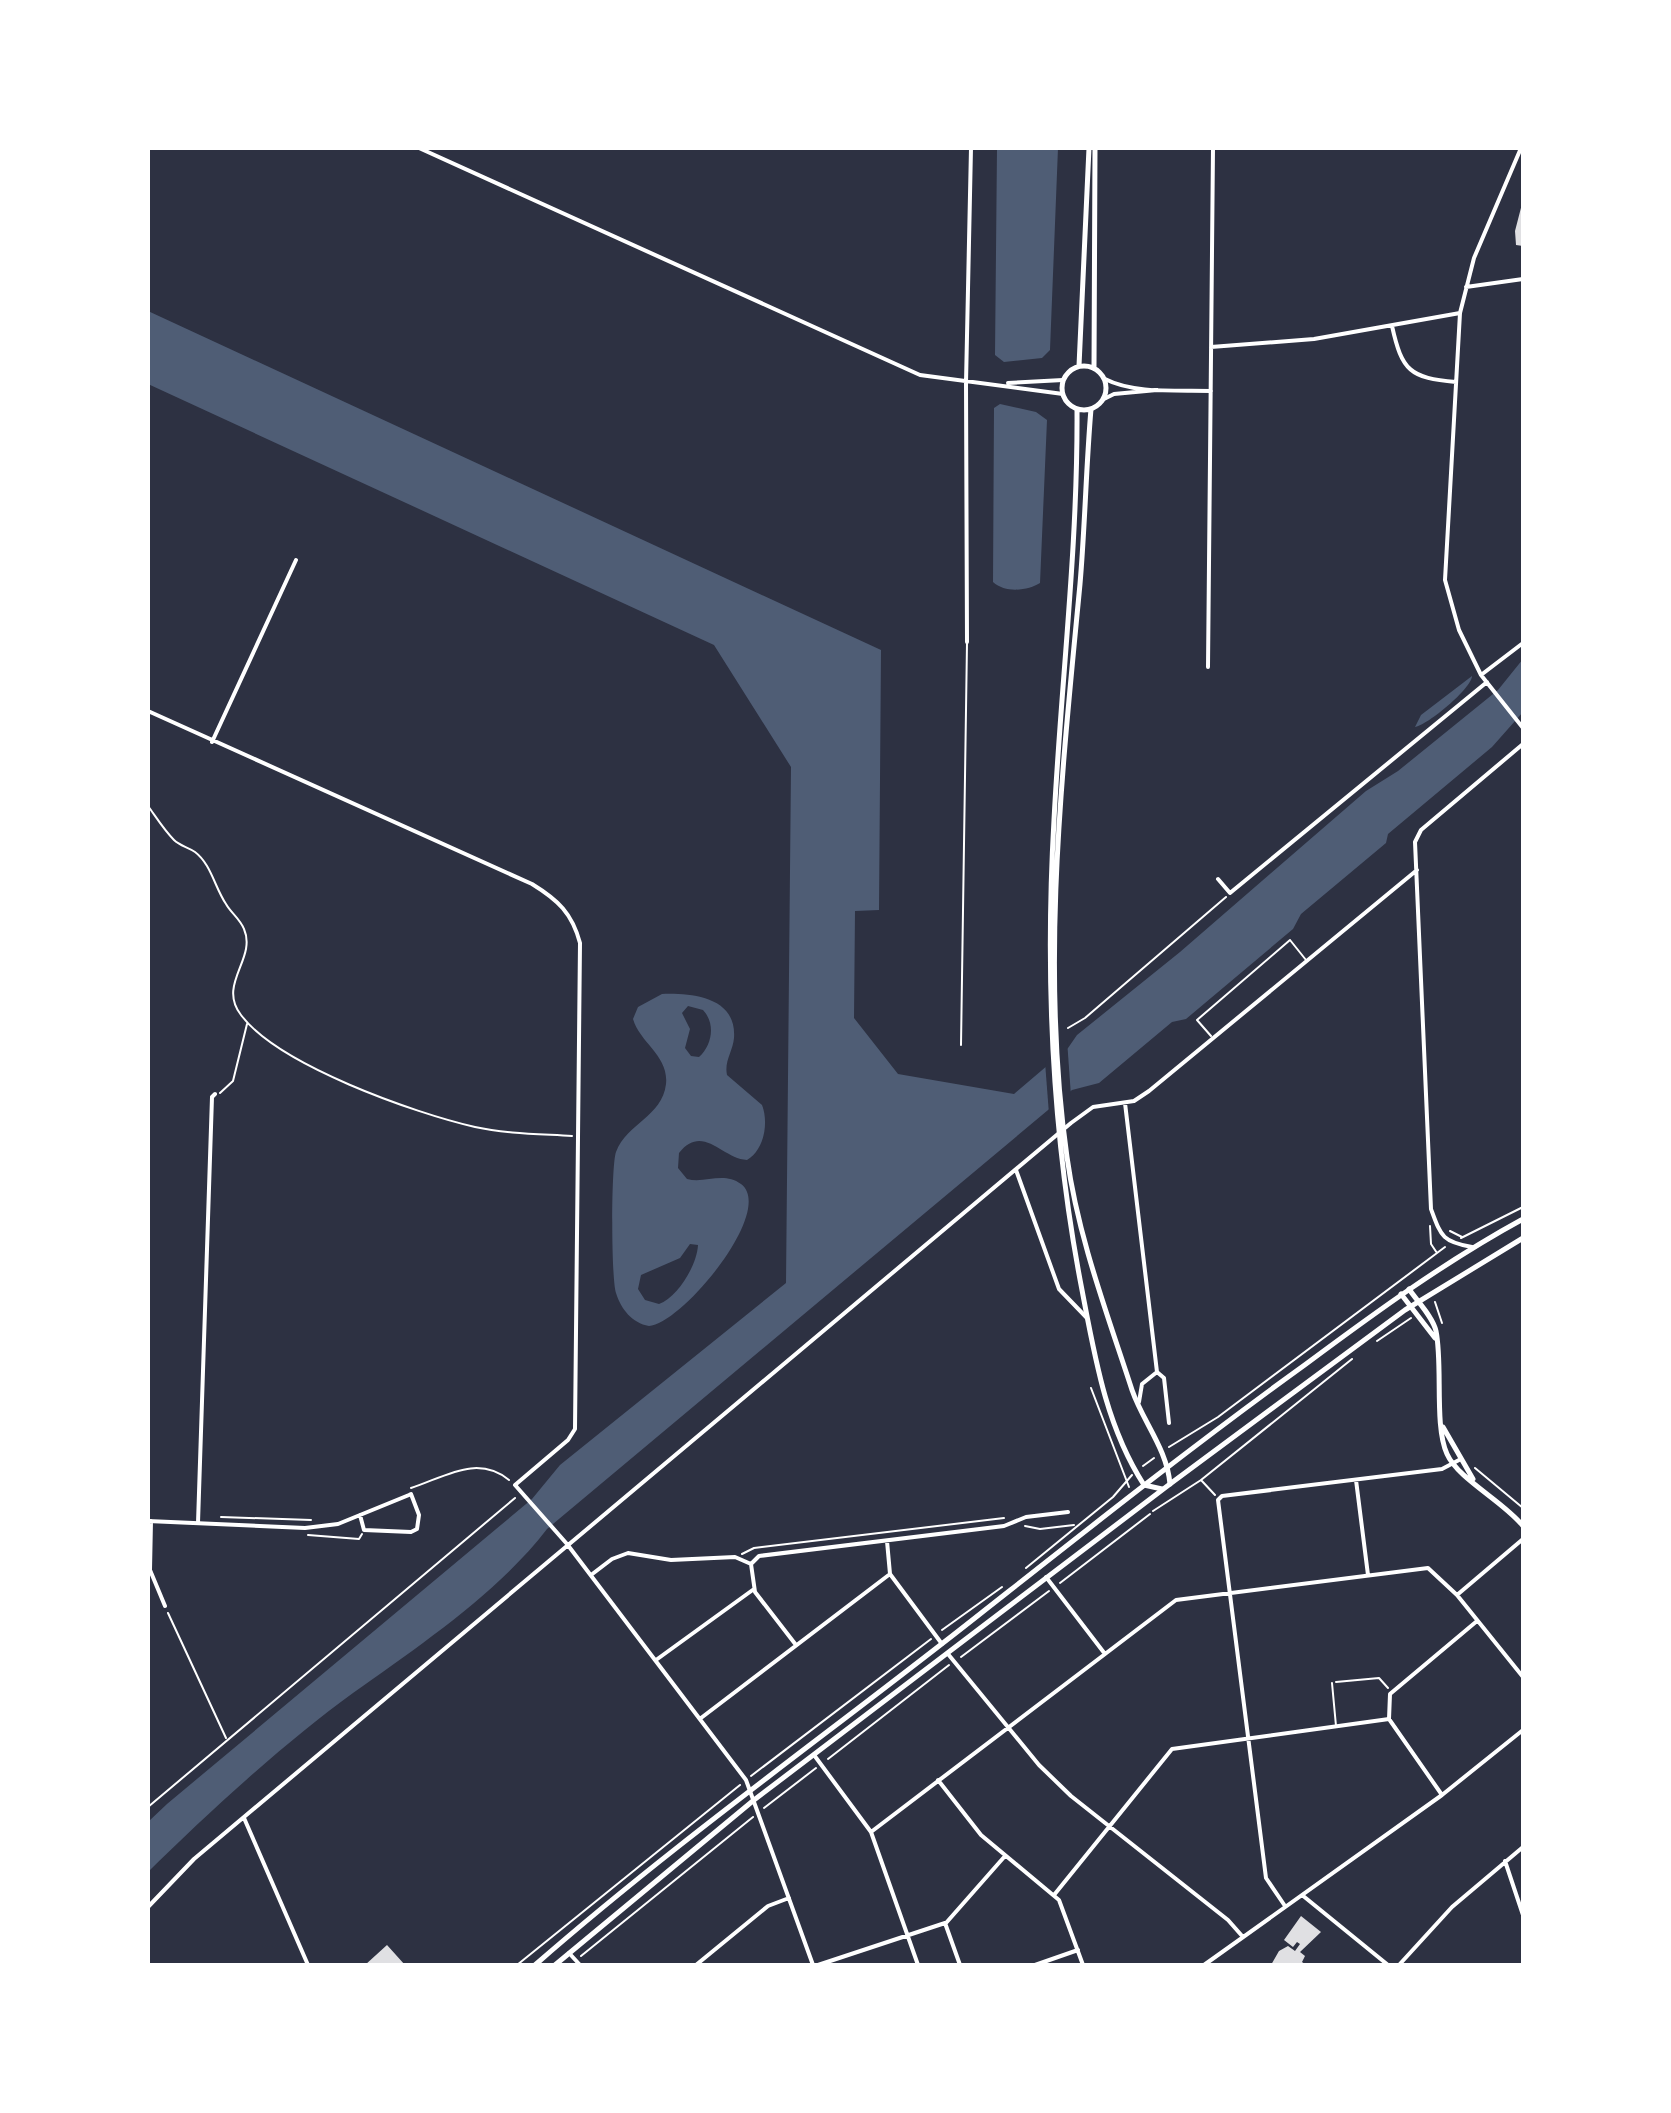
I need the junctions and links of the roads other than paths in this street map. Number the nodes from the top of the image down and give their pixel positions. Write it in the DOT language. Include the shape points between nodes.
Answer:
graph roads {
  1 [pos="419,148"];
  2 [pos="971,148"];
  3 [pos="1089,148"];
  4 [pos="1095,148"];
  5 [pos="1213,148"];
  6 [pos="1521,148"];
  7 [pos="1523,279"];
  8 [pos="1466,287"];
  9 [pos="1460,313"];
  10 [pos="1392,326"];
  11 [pos="1211,347"];
  12 [pos="1079,366"];
  13 [pos="1094,367"];
  14 [pos="1105,379"];
  15 [pos="1063,380"];
  16 [pos="1456,382"];
  17 [pos="966,383"];
  18 [pos="1001,384"];
  19 [pos="1160,389"];
  20 [pos="1211,391"];
  21 [pos="1063,394"];
  22 [pos="1104,399"];
  23 [pos="1077,409"];
  24 [pos="1091,409"];
  25 [pos="296,560"];
  26 [pos="967,642"];
  27 [pos="1523,643"];
  28 [pos="1208,667"];
  29 [pos="1481,675"];
  30 [pos="1487,682"];
  31 [pos="148,711"];
  32 [pos="1523,728"];
  33 [pos="212,742"];
  34 [pos="1523,744"];
  35 [pos="1417,870"];
  36 [pos="1218,879"];
  37 [pos="1054,950"];
  38 [pos="1307,961"];
  39 [pos="1213,1039"];
  40 [pos="961,1045"];
  41 [pos="215,1094"];
  42 [pos="1125,1103"];
  43 [pos="1064,1159"];
  44 [pos="1016,1170"];
  45 [pos="1523,1219"];
  46 [pos="1523,1238"];
  47 [pos="1472,1247"];
  48 [pos="1409,1289"];
  49 [pos="1401,1294"];
  50 [pos="1417,1301"];
  51 [pos="1410,1306"];
  52 [pos="1088,1319"];
  53 [pos="1436,1338"];
  54 [pos="1157,1372"];
  55 [pos="1140,1413"];
  56 [pos="1169,1423"];
  57 [pos="1443,1427"];
  58 [pos="1459,1460"];
  59 [pos="1452,1463"];
  60 [pos="1168,1465"];
  61 [pos="1356,1480"];
  62 [pos="1474,1480"];
  63 [pos="1170,1484"];
  64 [pos="1144,1485"];
  65 [pos="1162,1489"];
  66 [pos="1068,1512"];
  67 [pos="360,1515"];
  68 [pos="149,1521"];
  69 [pos="198,1523"];
  70 [pos="1523,1526"];
  71 [pos="1523,1539"];
  72 [pos="887,1541"];
  73 [pos="567,1544"];
  74 [pos="751,1564"];
  75 [pos="890,1574"];
  76 [pos="591,1575"];
  77 [pos="1368,1575"];
  78 [pos="1046,1577"];
  79 [pos="754,1589"];
  80 [pos="1229,1593"];
  81 [pos="1457,1595"];
  82 [pos="165,1606"];
  83 [pos="1477,1621"];
  84 [pos="942,1644"];
  85 [pos="796,1645"];
  86 [pos="948,1654"];
  87 [pos="1105,1654"];
  88 [pos="656,1661"];
  89 [pos="1523,1677"];
  90 [pos="1332,1683"];
  91 [pos="701,1718"];
  92 [pos="1389,1719"];
  93 [pos="1336,1726"];
  94 [pos="1007,1727"];
  95 [pos="1523,1730"];
  96 [pos="1248,1737"];
  97 [pos="814,1755"];
  98 [pos="938,1780"];
  99 [pos="750,1789"];
  100 [pos="1442,1795"];
  101 [pos="754,1800"];
  102 [pos="244,1818"];
  103 [pos="1109,1825"];
  104 [pos="871,1832"];
  105 [pos="1523,1847"];
  106 [pos="1005,1856"];
  107 [pos="1505,1861"];
  108 [pos="1054,1895"];
  109 [pos="1302,1895"];
  110 [pos="789,1898"];
  111 [pos="1285,1906"];
  112 [pos="148,1907"];
  113 [pos="1523,1915"];
  114 [pos="945,1923"];
  115 [pos="907,1936"];
  116 [pos="1243,1937"];
  117 [pos="1078,1950"];
  118 [pos="569,1953"];
  119 [pos="578,1963"];
  120 [pos="1206,1964"];
  121 [pos="308,1965"];
  122 [pos="535,1965"];
  123 [pos="555,1965"];
  124 [pos="696,1965"];
  125 [pos="816,1965"];
  126 [pos="918,1965"];
  127 [pos="960,1965"];
  128 [pos="1035,1965"];
  129 [pos="1083,1965"];
  130 [pos="1388,1965"];
  131 [pos="1399,1965"];
  1 -- 17 [label="street" via="897,366 936,380"];
  2 -- 17 [label="street"];
  3 -- 12 [label="street"];
  4 -- 13 [label="street"];
  5 -- 11 [label="street"];
  6 -- 8 [label="street"];
  7 -- 8 [label="street"];
  8 -- 9 [label="street"];
  9 -- 10 [label="street"];
  9 -- 16 [label="street"];
  10 -- 11 [label="street" via="1283,343"];
  10 -- 16 [label="street" via="1399,355 1421,377"];
  11 -- 20 [label="street"];
  12 -- 13 [label="street"];
  12 -- 15 [label="street"];
  13 -- 14 [label="street"];
  14 -- 19 [label="street"];
  14 -- 22 [label="street"];
  15 -- 18 [label="street"];
  15 -- 21 [label="street"];
  16 -- 29 [label="street" via="1445,580 1459,630"];
  17 -- 18 [label="street"];
  17 -- 26 [label="street"];
  18 -- 21 [label="street"];
  19 -- 20 [label="street"];
  19 -- 22 [label="street"];
  20 -- 28 [label="street"];
  21 -- 23 [label="street"];
  22 -- 24 [label="street"];
  23 -- 24 [label="street"];
  23 -- 37 [label="street" via="1071,590 1054,820"];
  24 -- 37 [label="street"];
  25 -- 33 [label="street"];
  26 -- 40 [label="lane"];
  27 -- 29 [label="street"];
  29 -- 30 [label="street"];
  30 -- 32 [label="street"];
  30 -- 36 [label="street" via="1230,893"];
  31 -- 33 [label="street"];
  33 -- 73 [label="street" via="532,884 567,910 580,943 575,1429 515,1485"];
  34 -- 35 [label="street" via="1416,835"];
  35 -- 38 [label="street"];
  35 -- 47 [label="street" via="1431,1209 1450,1243"];
  37 -- 43 [label="street"];
  38 -- 39 [label="street"];
  38 -- 39 [label="lane" via="1290,940 1197,1020"];
  39 -- 42 [label="street" via="1149,1091"];
  41 -- 69 [label="street"];
  42 -- 44 [label="street" via="1093,1107"];
  42 -- 54 [label="street"];
  43 -- 52 [label="street"];
  43 -- 55 [label="street"];
  44 -- 52 [label="street" via="1059,1289"];
  44 -- 73 [label="street"];
  45 -- 47 [label="street"];
  46 -- 50 [label="street"];
  47 -- 48 [label="street"];
  48 -- 49 [label="street"];
  48 -- 50 [label="street"];
  49 -- 51 [label="street"];
  49 -- 60 [label="street"];
  50 -- 51 [label="street"];
  50 -- 53 [label="street" via="1436,1329"];
  51 -- 53 [label="street"];
  51 -- 63 [label="street"];
  52 -- 64 [label="street" via="1106,1401"];
  53 -- 57 [label="street"];
  54 -- 55 [label="street" via="1138,1393"];
  54 -- 56 [label="street" via="1164,1378"];
  55 -- 60 [label="street"];
  57 -- 58 [label="street"];
  57 -- 59 [label="street" via="1443,1444"];
  58 -- 59 [label="street"];
  58 -- 62 [label="street"];
  59 -- 61 [label="street" via="1442,1469"];
  59 -- 62 [label="street"];
  60 -- 63 [label="street"];
  60 -- 64 [label="street"];
  61 -- 77 [label="street"];
  61 -- 80 [label="street" via="1220,1497"];
  62 -- 70 [label="street"];
  63 -- 65 [label="street"];
  64 -- 65 [label="street"];
  64 -- 84 [label="street"];
  65 -- 78 [label="street"];
  66 -- 72 [label="street"];
  67 -- 67 [label="street" via="409,1495 419,1521 415,1531 364,1530"];
  67 -- 69 [label="street" via="305,1528"];
  68 -- 69 [label="street"];
  68 -- 82 [label="street" via="150,1570"];
  71 -- 81 [label="street"];
  72 -- 74 [label="street" via="759,1556"];
  72 -- 75 [label="street"];
  73 -- 76 [label="street"];
  73 -- 102 [label="street"];
  74 -- 76 [label="street" via="735,1557 671,1560 628,1553"];
  74 -- 79 [label="street"];
  75 -- 84 [label="street"];
  75 -- 85 [label="street"];
  76 -- 88 [label="street"];
  77 -- 80 [label="street"];
  77 -- 81 [label="street" via="1431,1569"];
  78 -- 86 [label="street"];
  78 -- 87 [label="street"];
  79 -- 85 [label="street"];
  79 -- 88 [label="street"];
  80 -- 87 [label="street" via="1176,1600"];
  80 -- 96 [label="street"];
  81 -- 83 [label="street"];
  83 -- 89 [label="street"];
  83 -- 92 [label="street" via="1392,1692"];
  84 -- 99 [label="street"];
  85 -- 91 [label="street"];
  86 -- 94 [label="street"];
  86 -- 97 [label="street"];
  87 -- 94 [label="street"];
  88 -- 91 [label="street"];
  90 -- 93 [label="lane"];
  91 -- 99 [label="street"];
  92 -- 93 [label="street"];
  92 -- 100 [label="street"];
  93 -- 96 [label="street"];
  94 -- 98 [label="street"];
  94 -- 103 [label="street" via="1039,1765"];
  95 -- 100 [label="street"];
  96 -- 103 [label="street" via="1172,1749"];
  96 -- 111 [label="street" via="1266,1878"];
  97 -- 101 [label="street"];
  97 -- 104 [label="street"];
  98 -- 104 [label="street"];
  98 -- 106 [label="street" via="981,1835"];
  99 -- 101 [label="street"];
  99 -- 122 [label="street"];
  100 -- 109 [label="street"];
  101 -- 110 [label="street"];
  101 -- 118 [label="street"];
  102 -- 112 [label="street"];
  102 -- 121 [label="street"];
  103 -- 108 [label="street"];
  103 -- 116 [label="street"];
  104 -- 115 [label="street"];
  105 -- 107 [label="street"];
  106 -- 108 [label="street"];
  106 -- 114 [label="street"];
  107 -- 113 [label="street"];
  107 -- 131 [label="street" via="1452,1907"];
  108 -- 117 [label="street" via="1062,1903"];
  109 -- 111 [label="street"];
  109 -- 130 [label="street"];
  110 -- 124 [label="street" via="768,1906"];
  110 -- 125 [label="street"];
  111 -- 116 [label="street"];
  114 -- 115 [label="street"];
  114 -- 127 [label="street"];
  115 -- 125 [label="street"];
  115 -- 126 [label="street"];
  116 -- 120 [label="street"];
  117 -- 128 [label="street"];
  117 -- 129 [label="street"];
  118 -- 119 [label="street"];
  118 -- 123 [label="street"];
}
